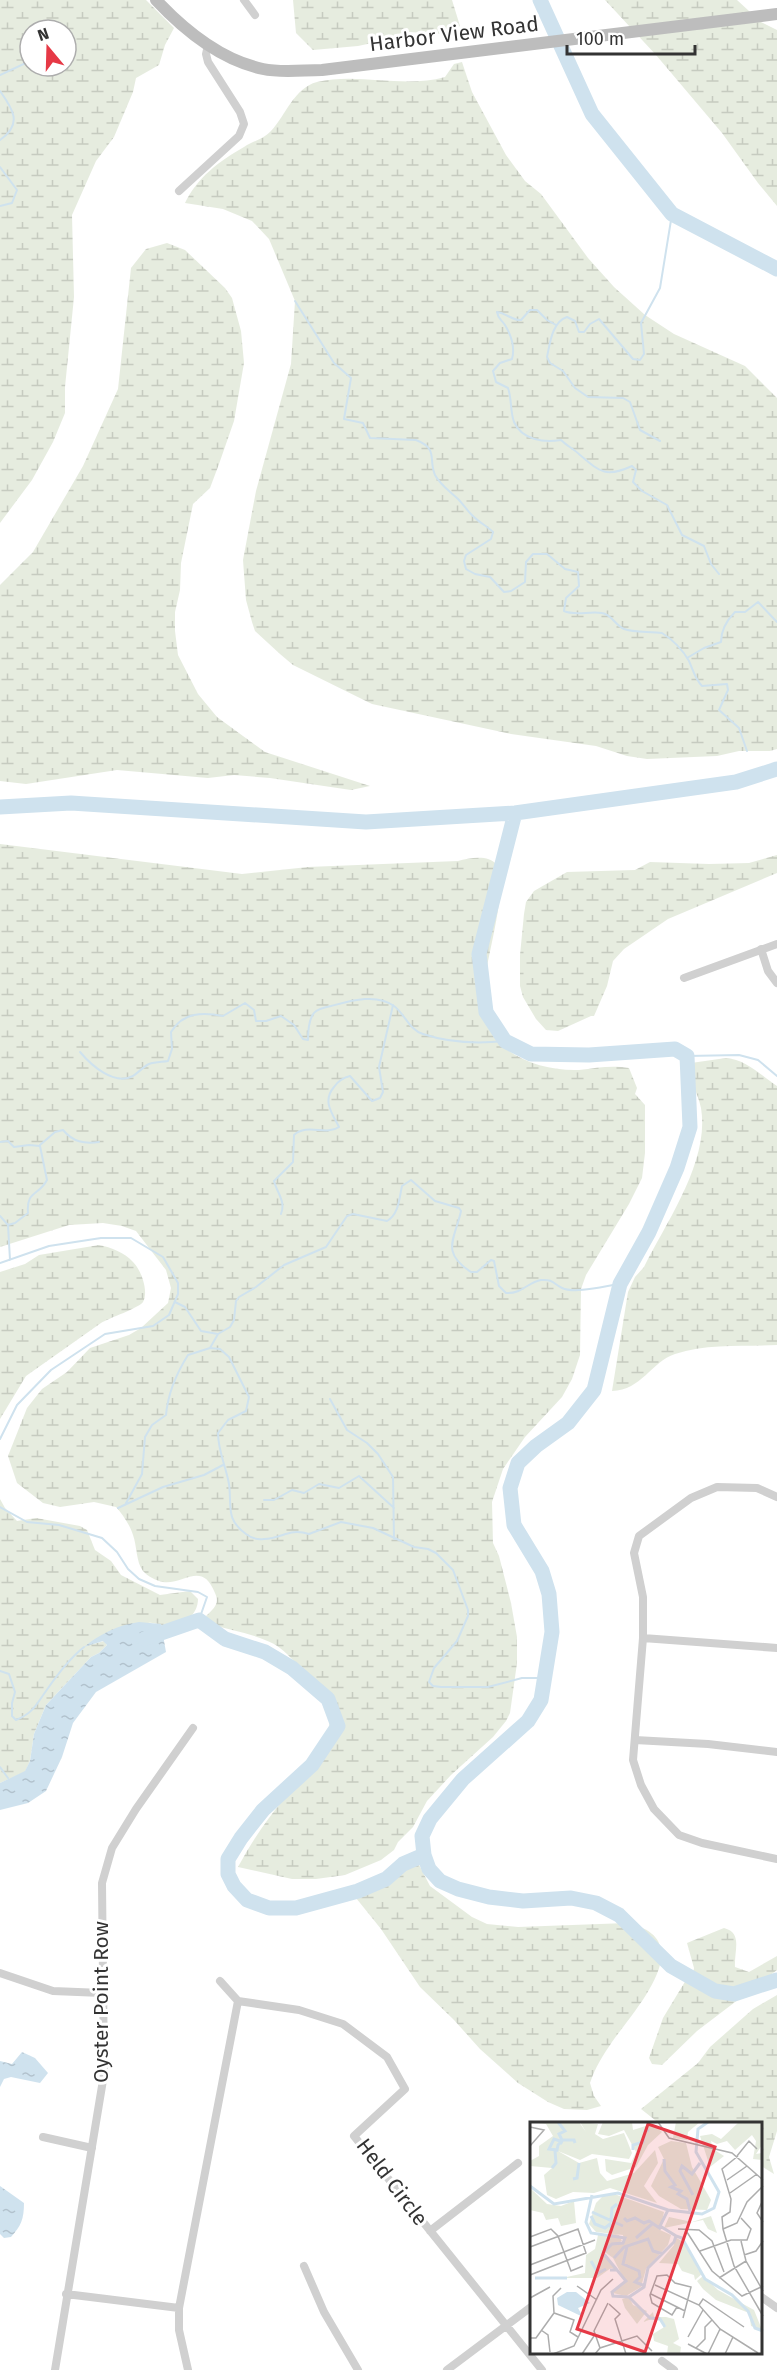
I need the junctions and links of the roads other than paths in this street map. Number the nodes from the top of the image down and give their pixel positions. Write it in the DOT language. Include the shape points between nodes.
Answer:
graph roads {
  1 [pos="156,0"];
  2 [pos="244,0"];
  3 [pos="777,14"];
  4 [pos="255,15"];
  5 [pos="208,45"];
  6 [pos="179,191"];
  7 [pos="777,944"];
  8 [pos="761,949"];
  9 [pos="684,978"];
  10 [pos="777,982"];
  11 [pos="777,1497"];
  12 [pos="643,1638"];
  13 [pos="777,1648"];
  14 [pos="193,1728"];
  15 [pos="635,1740"];
  16 [pos="777,1752"];
  17 [pos="777,1859"];
  18 [pos="0,1973"];
  19 [pos="220,1981"];
  20 [pos="102,1993"];
  21 [pos="238,2001"];
  22 [pos="44,2137"];
  23 [pos="92,2148"];
  24 [pos="518,2163"];
  25 [pos="430,2231"];
  26 [pos="304,2266"];
  27 [pos="66,2294"];
  28 [pos="762,2297"];
  29 [pos="179,2308"];
  30 [pos="530,2308"];
  31 [pos="777,2308"];
  32 [pos="505,2326"];
  33 [pos="662,2361"];
  34 [pos="55,2370"];
  35 [pos="188,2370"];
  36 [pos="358,2370"];
  37 [pos="447,2370"];
  38 [pos="542,2370"];
  39 [pos="674,2370"];
  1 -- 5 [label="main road, Harbor View Road"];
  2 -- 4 [label="street"];
  3 -- 5 [label="main road, Harbor View Road" via="322,70 264,69"];
  5 -- 6 [label="street" via="208,62 244,124 239,136"];
  7 -- 8 [label="street"];
  8 -- 9 [label="street"];
  8 -- 10 [label="street" via="768,971"];
  11 -- 12 [label="street" via="757,1488 717,1487 691,1498 639,1536 634,1553 643,1597"];
  12 -- 13 [label="street"];
  12 -- 15 [label="street"];
  14 -- 20 [label="street, Oyster Point Row" via="112,1848 102,1883"];
  15 -- 16 [label="street"];
  15 -- 17 [label="street" via="633,1760 641,1785 654,1809 679,1835"];
  18 -- 20 [label="street" via="53,1991"];
  19 -- 21 [label="street"];
  20 -- 23 [label="street, Oyster Point Row" via="104,2074"];
  21 -- 25 [label="street, Held Circle" via="299,2010 343,2024 387,2057 405,2090 354,2136"];
  21 -- 29 [label="street"];
  22 -- 23 [label="street"];
  23 -- 27 [label="street, Oyster Point Row"];
  24 -- 25 [label="street"];
  25 -- 32 [label="street, Held Circle"];
  26 -- 36 [label="street" via="324,2312"];
  27 -- 29 [label="street"];
  27 -- 34 [label="street, Oyster Point Row"];
  28 -- 31 [label="street"];
  29 -- 35 [label="street" via="179,2330"];
  30 -- 32 [label="street"];
  32 -- 37 [label="street"];
  32 -- 38 [label="street, Held Circle"];
  33 -- 39 [label="street"];
}
